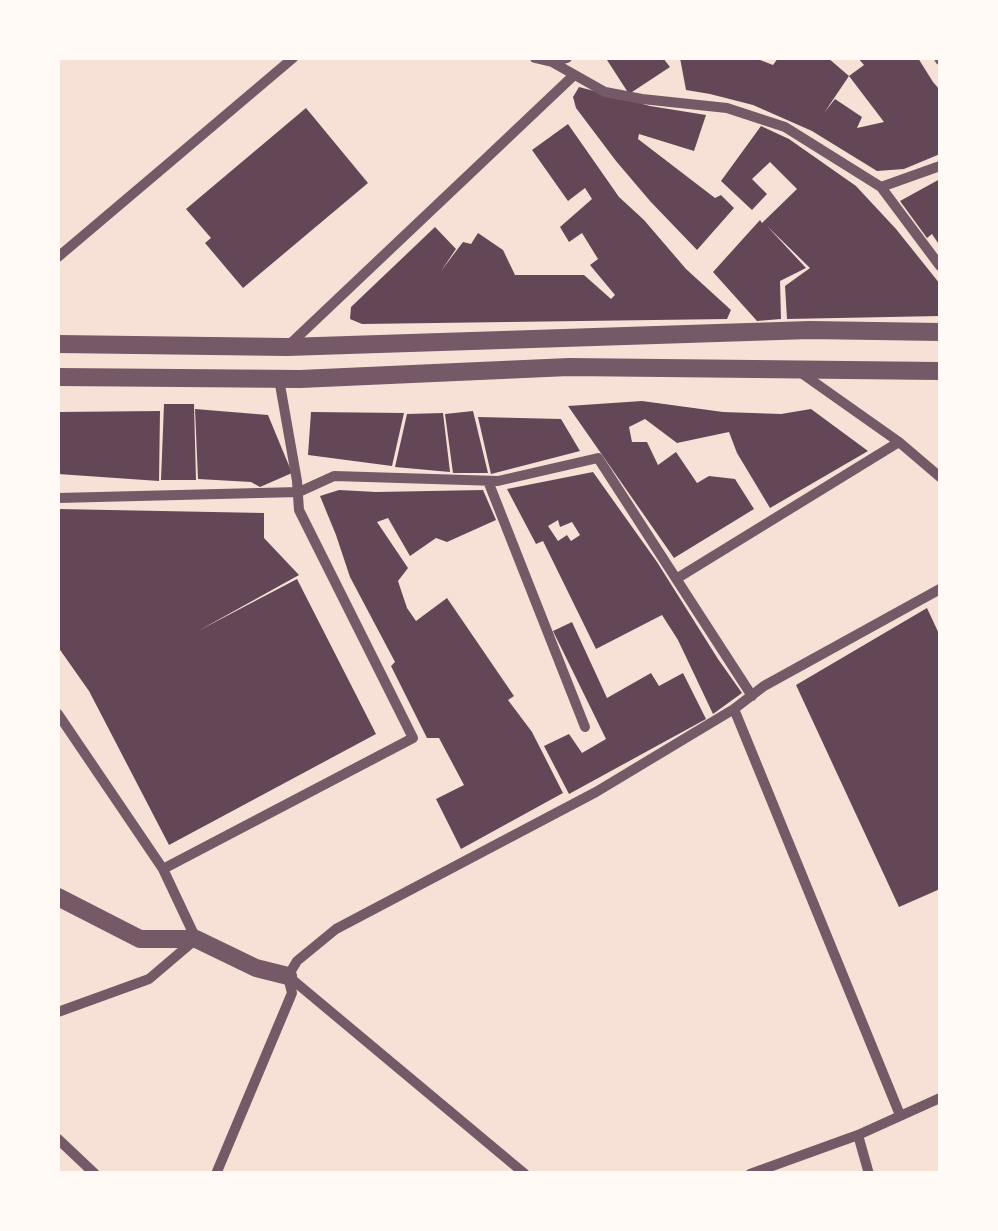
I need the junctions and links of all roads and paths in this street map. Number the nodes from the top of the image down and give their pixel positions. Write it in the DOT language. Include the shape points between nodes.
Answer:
graph roads {
  1 [pos="293,58"];
  2 [pos="536,58"];
  3 [pos="567,58"];
  4 [pos="552,62"];
  5 [pos="573,76"];
  6 [pos="940,166"];
  7 [pos="881,188"];
  8 [pos="58,257"];
  9 [pos="940,266"];
  10 [pos="940,332"];
  11 [pos="58,344"];
  12 [pos="287,347"];
  13 [pos="796,370"];
  14 [pos="940,371"];
  15 [pos="58,377"];
  16 [pos="278,379"];
  17 [pos="899,442"];
  18 [pos="940,476"];
  19 [pos="488,482"];
  20 [pos="299,492"];
  21 [pos="58,498"];
  22 [pos="676,579"];
  23 [pos="940,589"];
  24 [pos="752,696"];
  25 [pos="734,708"];
  26 [pos="58,714"];
  27 [pos="586,727"];
  28 [pos="164,868"];
  29 [pos="58,885"];
  30 [pos="62,902"];
  31 [pos="196,939"];
  32 [pos="288,976"];
  33 [pos="58,1012"];
  34 [pos="940,1098"];
  35 [pos="900,1115"];
  36 [pos="858,1135"];
  37 [pos="58,1139"];
  38 [pos="95,1174"];
  39 [pos="216,1174"];
  40 [pos="525,1174"];
  41 [pos="750,1174"];
  42 [pos="869,1174"];
  1 -- 8 [label="street"];
  2 -- 4 [label="street"];
  3 -- 4 [label="street"];
  4 -- 5 [label="street"];
  5 -- 7 [label="street" via="606,92 727,108 785,127"];
  5 -- 12 [label="street"];
  6 -- 7 [label="street"];
  7 -- 9 [label="street"];
  10 -- 12 [label="street"];
  11 -- 12 [label="street"];
  13 -- 14 [label="street"];
  13 -- 16 [label="street" via="570,368"];
  13 -- 17 [label="street"];
  15 -- 16 [label="street"];
  16 -- 20 [label="street"];
  17 -- 18 [label="street"];
  17 -- 22 [label="street"];
  19 -- 20 [label="street" via="334,476"];
  19 -- 22 [label="street" via="598,458"];
  19 -- 27 [label="street"];
  20 -- 21 [label="street"];
  20 -- 28 [label="street" via="300,510 413,738"];
  22 -- 24 [label="street"];
  23 -- 24 [label="street"];
  24 -- 25 [label="street"];
  25 -- 32 [label="street" via="596,792 336,929 296,961"];
  25 -- 35 [label="street"];
  26 -- 28 [label="street"];
  28 -- 31 [label="street"];
  29 -- 30 [label="street"];
  30 -- 31 [label="street" via="140,940"];
  31 -- 32 [label="street"];
  31 -- 33 [label="street" via="150,978"];
  32 -- 39 [label="street" via="292,992"];
  32 -- 40 [label="street"];
  34 -- 35 [label="street"];
  35 -- 36 [label="street"];
  36 -- 41 [label="street"];
  36 -- 42 [label="street"];
  37 -- 38 [label="street"];
}
